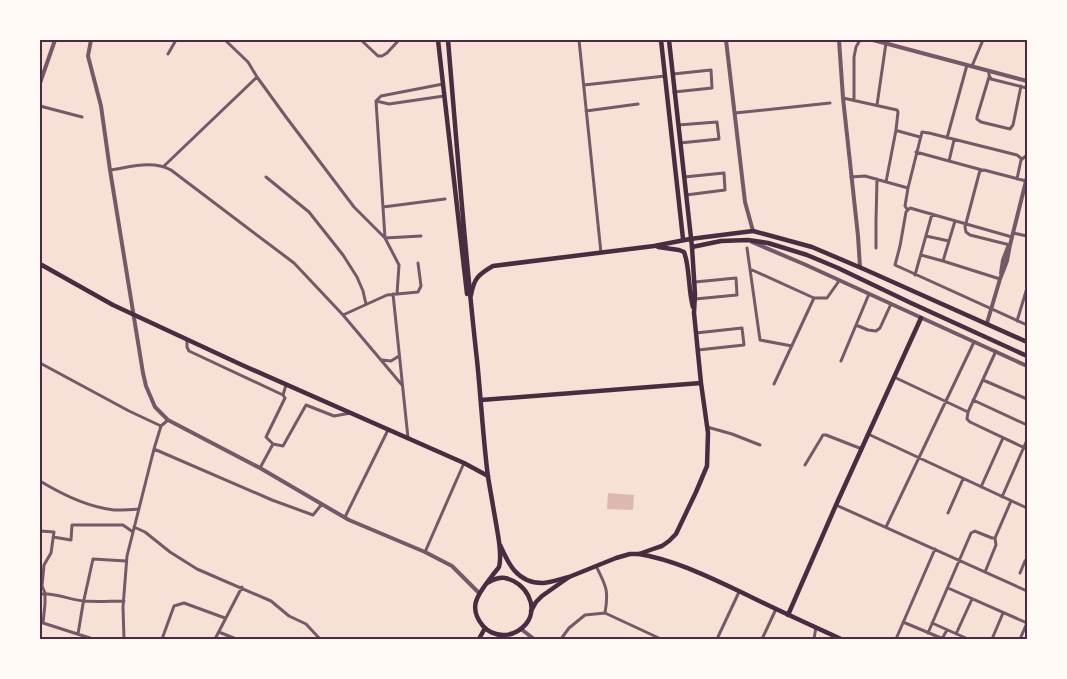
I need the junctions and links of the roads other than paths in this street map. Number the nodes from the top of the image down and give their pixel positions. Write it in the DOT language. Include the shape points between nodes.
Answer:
graph roads {
  1 [pos="55,40"];
  2 [pos="91,40"];
  3 [pos="176,40"];
  4 [pos="225,40"];
  5 [pos="361,40"];
  6 [pos="398,40"];
  7 [pos="438,40"];
  8 [pos="448,40"];
  9 [pos="579,40"];
  10 [pos="661,40"];
  11 [pos="669,40"];
  12 [pos="673,40"];
  13 [pos="726,40"];
  14 [pos="840,40"];
  15 [pos="860,40"];
  16 [pos="874,40"];
  17 [pos="983,40"];
  18 [pos="886,43"];
  19 [pos="168,54"];
  20 [pos="967,65"];
  21 [pos="972,66"];
  22 [pos="990,71"];
  23 [pos="673,74"];
  24 [pos="665,76"];
  25 [pos="257,77"];
  26 [pos="989,77"];
  27 [pos="1025,80"];
  28 [pos="40,83"];
  29 [pos="444,83"];
  30 [pos="584,85"];
  31 [pos="1022,86"];
  32 [pos="1027,88"];
  33 [pos="674,92"];
  34 [pos="446,96"];
  35 [pos="843,98"];
  36 [pos="854,100"];
  37 [pos="376,101"];
  38 [pos="830,103"];
  39 [pos="638,104"];
  40 [pos="40,106"];
  41 [pos="877,106"];
  42 [pos="586,111"];
  43 [pos="735,113"];
  44 [pos="82,117"];
  45 [pos="678,125"];
  46 [pos="896,130"];
  47 [pos="920,137"];
  48 [pos="947,138"];
  49 [pos="954,140"];
  50 [pos="680,143"];
  51 [pos="916,152"];
  52 [pos="1027,156"];
  53 [pos="1022,159"];
  54 [pos="949,161"];
  55 [pos="164,166"];
  56 [pos="110,170"];
  57 [pos="982,170"];
  58 [pos="266,177"];
  59 [pos="684,177"];
  60 [pos="851,178"];
  61 [pos="877,179"];
  62 [pos="1017,179"];
  63 [pos="1026,180"];
  64 [pos="886,182"];
  65 [pos="908,188"];
  66 [pos="686,194"];
  67 [pos="445,199"];
  68 [pos="383,207"];
  69 [pos="907,209"];
  70 [pos="932,214"];
  71 [pos="955,221"];
  72 [pos="966,224"];
  73 [pos="753,231"];
  74 [pos="1012,234"];
  75 [pos="420,236"];
  76 [pos="926,236"];
  77 [pos="1027,236"];
  78 [pos="385,238"];
  79 [pos="690,239"];
  80 [pos="683,240"];
  81 [pos="748,240"];
  82 [pos="949,241"];
  83 [pos="1010,245"];
  84 [pos="654,246"];
  85 [pos="692,247"];
  86 [pos="747,248"];
  87 [pos="876,248"];
  88 [pos="601,253"];
  89 [pos="921,255"];
  90 [pos="943,261"];
  91 [pos="418,263"];
  92 [pos="40,264"];
  93 [pos="860,267"];
  94 [pos="750,269"];
  95 [pos="916,275"];
  96 [pos="1000,278"];
  97 [pos="839,281"];
  98 [pos="694,282"];
  99 [pos="1027,288"];
  100 [pos="395,294"];
  101 [pos="869,294"];
  102 [pos="814,298"];
  103 [pos="695,299"];
  104 [pos="470,302"];
  105 [pos="366,304"];
  106 [pos="891,304"];
  107 [pos="991,310"];
  108 [pos="694,313"];
  109 [pos="133,314"];
  110 [pos="343,315"];
  111 [pos="921,318"];
  112 [pos="1017,321"];
  113 [pos="987,323"];
  114 [pos="856,325"];
  115 [pos="1027,326"];
  116 [pos="696,333"];
  117 [pos="187,340"];
  118 [pos="974,342"];
  119 [pos="1027,342"];
  120 [pos="792,346"];
  121 [pos="698,350"];
  122 [pos="996,352"];
  123 [pos="400,356"];
  124 [pos="1027,356"];
  125 [pos="382,360"];
  126 [pos="841,361"];
  127 [pos="40,363"];
  128 [pos="1027,366"];
  129 [pos="894,377"];
  130 [pos="983,380"];
  131 [pos="701,383"];
  132 [pos="774,384"];
  133 [pos="286,385"];
  134 [pos="402,385"];
  135 [pos="283,395"];
  136 [pos="481,400"];
  137 [pos="974,400"];
  138 [pos="1027,400"];
  139 [pos="946,401"];
  140 [pos="968,412"];
  141 [pos="351,413"];
  142 [pos="168,420"];
  143 [pos="1027,425"];
  144 [pos="161,426"];
  145 [pos="707,427"];
  146 [pos="388,430"];
  147 [pos="868,434"];
  148 [pos="1004,438"];
  149 [pos="408,439"];
  150 [pos="1027,440"];
  151 [pos="272,444"];
  152 [pos="760,445"];
  153 [pos="1025,448"];
  154 [pos="154,449"];
  155 [pos="862,449"];
  156 [pos="919,458"];
  157 [pos="464,463"];
  158 [pos="805,465"];
  159 [pos="260,468"];
  160 [pos="488,476"];
  161 [pos="963,478"];
  162 [pos="40,481"];
  163 [pos="981,487"];
  164 [pos="1002,496"];
  165 [pos="1012,501"];
  166 [pos="322,504"];
  167 [pos="836,505"];
  168 [pos="1027,508"];
  169 [pos="138,510"];
  170 [pos="948,513"];
  171 [pos="344,517"];
  172 [pos="134,527"];
  173 [pos="886,527"];
  174 [pos="40,531"];
  175 [pos="133,532"];
  176 [pos="53,537"];
  177 [pos="995,538"];
  178 [pos="499,544"];
  179 [pos="935,549"];
  180 [pos="425,552"];
  181 [pos="639,554"];
  182 [pos="959,560"];
  183 [pos="1027,560"];
  184 [pos="127,561"];
  185 [pos="596,566"];
  186 [pos="985,572"];
  187 [pos="1020,573"];
  188 [pos="569,578"];
  189 [pos="487,583"];
  190 [pos="242,588"];
  191 [pos="948,588"];
  192 [pos="1027,591"];
  193 [pos="739,592"];
  194 [pos="45,593"];
  195 [pos="479,593"];
  196 [pos="40,594"];
  197 [pos="972,599"];
  198 [pos="84,601"];
  199 [pos="124,601"];
  200 [pos="776,609"];
  201 [pos="531,611"];
  202 [pos="605,613"];
  203 [pos="1004,613"];
  204 [pos="788,615"];
  205 [pos="225,618"];
  206 [pos="41,622"];
  207 [pos="903,622"];
  208 [pos="932,623"];
  209 [pos="1027,623"];
  210 [pos="816,627"];
  211 [pos="484,628"];
  212 [pos="521,629"];
  213 [pos="947,630"];
  214 [pos="218,632"];
  215 [pos="493,633"];
  216 [pos="928,633"];
  217 [pos="78,634"];
  218 [pos="956,634"];
  219 [pos="93,639"];
  220 [pos="124,639"];
  221 [pos="162,639"];
  222 [pos="215,639"];
  223 [pos="236,639"];
  224 [pos="320,639"];
  225 [pos="479,639"];
  226 [pos="490,639"];
  227 [pos="534,639"];
  228 [pos="561,639"];
  229 [pos="661,639"];
  230 [pos="717,639"];
  231 [pos="762,639"];
  232 [pos="814,639"];
  233 [pos="841,639"];
  234 [pos="896,639"];
  235 [pos="968,639"];
  236 [pos="992,639"];
  237 [pos="1020,639"];
  1 -- 28 [label="street"];
  2 -- 56 [label="street" via="88,56 101,106"];
  3 -- 19 [label="street"];
  4 -- 25 [label="street" via="248,62"];
  5 -- 6 [label="street" via="382,56"];
  7 -- 29 [label="main road"];
  8 -- 104 [label="main road"];
  9 -- 30 [label="street"];
  10 -- 24 [label="main road"];
  11 -- 12 [label="street"];
  11 -- 23 [label="main road"];
  13 -- 43 [label="street"];
  14 -- 35 [label="street"];
  15 -- 36 [label="street" via="854,57"];
  16 -- 18 [label="street"];
  17 -- 21 [label="street"];
  18 -- 20 [label="street"];
  18 -- 41 [label="street"];
  20 -- 21 [label="street"];
  20 -- 48 [label="street"];
  21 -- 22 [label="street"];
  22 -- 26 [label="street"];
  22 -- 27 [label="street"];
  23 -- 33 [label="main road"];
  23 -- 33 [label="street" via="711,70 712,88"];
  24 -- 30 [label="street"];
  24 -- 80 [label="main road"];
  25 -- 55 [label="street"];
  25 -- 78 [label="street" via="354,207"];
  26 -- 31 [label="street"];
  26 -- 31 [label="street" via="977,117 981,122 1010,129"];
  27 -- 31 [label="street"];
  29 -- 34 [label="main road"];
  29 -- 37 [label="street" via="381,96"];
  30 -- 42 [label="street"];
  31 -- 32 [label="street"];
  33 -- 45 [label="main road"];
  34 -- 37 [label="street" via="389,104"];
  34 -- 104 [label="main road" via="466,290"];
  35 -- 36 [label="street"];
  35 -- 60 [label="street"];
  36 -- 41 [label="street"];
  37 -- 68 [label="street"];
  38 -- 43 [label="street"];
  39 -- 42 [label="street"];
  40 -- 44 [label="street"];
  41 -- 46 [label="street" via="898,111"];
  42 -- 88 [label="street"];
  43 -- 73 [label="street" via="745,202"];
  45 -- 50 [label="main road"];
  45 -- 50 [label="street" via="717,122 719,139"];
  46 -- 47 [label="street"];
  46 -- 64 [label="street"];
  47 -- 48 [label="street" via="925,132"];
  47 -- 51 [label="street"];
  48 -- 49 [label="street"];
  49 -- 53 [label="street" via="1017,155"];
  49 -- 54 [label="street"];
  50 -- 59 [label="main road"];
  51 -- 54 [label="street"];
  51 -- 65 [label="street"];
  52 -- 53 [label="street"];
  53 -- 62 [label="street"];
  54 -- 57 [label="street"];
  55 -- 56 [label="street" via="150,164"];
  55 -- 110 [label="street" via="290,259"];
  56 -- 109 [label="street"];
  57 -- 62 [label="street"];
  57 -- 72 [label="street"];
  58 -- 105 [label="street" via="309,212 343,255 357,276"];
  59 -- 66 [label="main road"];
  59 -- 66 [label="street" via="724,173 725,190"];
  60 -- 61 [label="street" via="865,176"];
  60 -- 93 [label="street"];
  61 -- 64 [label="street"];
  61 -- 87 [label="street"];
  62 -- 63 [label="street"];
  63 -- 74 [label="street"];
  64 -- 65 [label="street"];
  65 -- 69 [label="street"];
  66 -- 79 [label="main road"];
  67 -- 68 [label="street"];
  68 -- 78 [label="street"];
  69 -- 70 [label="street"];
  69 -- 95 [label="street" via="895,265"];
  70 -- 71 [label="street"];
  70 -- 76 [label="street"];
  71 -- 72 [label="street"];
  71 -- 82 [label="street"];
  72 -- 74 [label="street"];
  72 -- 83 [label="street" via="966,232 970,235"];
  73 -- 79 [label="main road"];
  73 -- 93 [label="main road" via="812,247"];
  74 -- 77 [label="street"];
  74 -- 83 [label="street"];
  75 -- 78 [label="street"];
  76 -- 82 [label="street"];
  76 -- 89 [label="street"];
  78 -- 100 [label="street" via="400,266"];
  79 -- 80 [label="main road"];
  79 -- 85 [label="main road"];
  80 -- 84 [label="main road"];
  81 -- 85 [label="main road"];
  81 -- 97 [label="street"];
  81 -- 124 [label="main road" via="807,255"];
  82 -- 90 [label="street"];
  83 -- 96 [label="street"];
  84 -- 88 [label="main road"];
  84 -- 108 [label="main road" via="684,252"];
  85 -- 98 [label="main road"];
  86 -- 94 [label="street"];
  88 -- 104 [label="main road" via="493,266 476,279"];
  89 -- 90 [label="street"];
  89 -- 95 [label="street"];
  90 -- 96 [label="street"];
  91 -- 100 [label="street" via="420,290"];
  92 -- 109 [label="main road"];
  93 -- 113 [label="main road"];
  94 -- 102 [label="street"];
  94 -- 120 [label="street" via="760,340"];
  95 -- 107 [label="street"];
  96 -- 107 [label="street"];
  97 -- 101 [label="street"];
  97 -- 102 [label="street" via="827,298"];
  98 -- 103 [label="main road"];
  98 -- 103 [label="street" via="736,278 737,295"];
  99 -- 112 [label="street"];
  100 -- 105 [label="street"];
  100 -- 123 [label="street"];
  101 -- 106 [label="street"];
  101 -- 114 [label="street"];
  102 -- 120 [label="street"];
  103 -- 108 [label="main road"];
  104 -- 136 [label="main road"];
  105 -- 110 [label="street"];
  106 -- 111 [label="street"];
  106 -- 114 [label="street" via="876,331"];
  107 -- 112 [label="street"];
  107 -- 113 [label="street"];
  108 -- 116 [label="main road"];
  109 -- 117 [label="main road"];
  109 -- 142 [label="street" via="146,386 156,407"];
  110 -- 125 [label="street"];
  111 -- 118 [label="street"];
  111 -- 129 [label="main road"];
  112 -- 115 [label="street"];
  113 -- 119 [label="main road"];
  114 -- 126 [label="street"];
  116 -- 121 [label="main road"];
  116 -- 121 [label="street" via="742,328 744,345"];
  117 -- 133 [label="main road"];
  117 -- 135 [label="street" via="189,351"];
  118 -- 122 [label="street"];
  118 -- 139 [label="street"];
  120 -- 132 [label="street"];
  121 -- 131 [label="main road"];
  122 -- 128 [label="street"];
  122 -- 130 [label="street"];
  123 -- 125 [label="street" via="391,361"];
  123 -- 134 [label="street"];
  125 -- 134 [label="street"];
  127 -- 144 [label="street"];
  129 -- 139 [label="street"];
  129 -- 147 [label="main road"];
  130 -- 137 [label="street"];
  130 -- 138 [label="street"];
  131 -- 136 [label="main road"];
  131 -- 145 [label="main road"];
  133 -- 135 [label="street"];
  133 -- 141 [label="main road"];
  134 -- 149 [label="street"];
  135 -- 151 [label="street" via="286,398 266,437"];
  136 -- 160 [label="main road"];
  137 -- 140 [label="street"];
  137 -- 143 [label="street"];
  139 -- 140 [label="street"];
  139 -- 156 [label="street"];
  140 -- 148 [label="street" via="970,422"];
  141 -- 146 [label="main road"];
  141 -- 151 [label="street" via="334,416 306,405 283,446"];
  142 -- 144 [label="street"];
  142 -- 159 [label="street"];
  144 -- 154 [label="street"];
  145 -- 152 [label="street"];
  145 -- 181 [label="main road" via="707,466 676,534 662,546"];
  146 -- 149 [label="main road"];
  146 -- 171 [label="street"];
  147 -- 155 [label="main road"];
  147 -- 156 [label="street"];
  148 -- 153 [label="street"];
  148 -- 163 [label="street"];
  149 -- 157 [label="main road"];
  150 -- 153 [label="street"];
  151 -- 159 [label="street"];
  153 -- 164 [label="street"];
  154 -- 166 [label="street" via="313,515"];
  154 -- 169 [label="street"];
  155 -- 158 [label="street" via="823,435"];
  155 -- 167 [label="main road"];
  156 -- 161 [label="street"];
  156 -- 173 [label="street"];
  157 -- 160 [label="main road"];
  157 -- 180 [label="street"];
  159 -- 166 [label="street"];
  160 -- 178 [label="main road"];
  161 -- 163 [label="street"];
  161 -- 170 [label="street"];
  162 -- 169 [label="street" via="67,497 99,508"];
  163 -- 164 [label="street"];
  164 -- 165 [label="street"];
  165 -- 168 [label="street"];
  165 -- 177 [label="street"];
  166 -- 171 [label="street"];
  167 -- 173 [label="street"];
  167 -- 204 [label="main road"];
  169 -- 172 [label="street"];
  171 -- 180 [label="street"];
  172 -- 175 [label="street"];
  172 -- 190 [label="street" via="197,568"];
  173 -- 179 [label="street"];
  174 -- 176 [label="street" via="54,532"];
  175 -- 176 [label="street" via="123,525 72,525 71,540"];
  175 -- 184 [label="street"];
  176 -- 194 [label="street" via="52,553 44,565 42,586"];
  177 -- 182 [label="street" via="973,532"];
  177 -- 186 [label="street" via="996,545"];
  178 -- 188 [label="main road" via="510,566 525,579 542,583"];
  178 -- 189 [label="main road" via="498,568"];
  179 -- 182 [label="street"];
  179 -- 207 [label="street"];
  180 -- 195 [label="street" via="452,566"];
  181 -- 185 [label="main road"];
  181 -- 193 [label="main road" via="671,561"];
  182 -- 186 [label="street"];
  182 -- 191 [label="street"];
  183 -- 187 [label="street"];
  184 -- 198 [label="street" via="93,560"];
  184 -- 199 [label="street"];
  185 -- 188 [label="main road"];
  185 -- 202 [label="street" via="607,587"];
  186 -- 192 [label="street"];
  188 -- 201 [label="main road" via="542,596"];
  189 -- 195 [label="main road"];
  189 -- 201 [label="main road" via="504,578 519,584 527,592"];
  190 -- 205 [label="street"];
  190 -- 224 [label="street" via="271,600 289,616 306,624"];
  191 -- 197 [label="street"];
  191 -- 208 [label="street"];
  193 -- 200 [label="main road"];
  193 -- 230 [label="street"];
  194 -- 196 [label="street"];
  194 -- 198 [label="street"];
  194 -- 206 [label="street"];
  195 -- 211 [label="main road" via="476,611"];
  197 -- 203 [label="street"];
  197 -- 218 [label="street"];
  198 -- 199 [label="street"];
  198 -- 217 [label="street"];
  199 -- 220 [label="street"];
  200 -- 204 [label="main road"];
  200 -- 231 [label="street"];
  201 -- 212 [label="main road"];
  202 -- 228 [label="street" via="586,615"];
  202 -- 229 [label="street"];
  203 -- 209 [label="street"];
  203 -- 236 [label="street"];
  204 -- 210 [label="main road"];
  205 -- 214 [label="street"];
  205 -- 221 [label="street" via="184,603 174,606"];
  206 -- 217 [label="street"];
  207 -- 216 [label="street"];
  207 -- 234 [label="street"];
  208 -- 213 [label="street"];
  208 -- 216 [label="street"];
  209 -- 237 [label="street"];
  210 -- 232 [label="street"];
  210 -- 233 [label="main road"];
  211 -- 215 [label="main road"];
  211 -- 225 [label="main road"];
  212 -- 215 [label="main road" via="512,634"];
  212 -- 227 [label="street"];
  213 -- 216 [label="street" via="940,638"];
  213 -- 218 [label="street"];
  214 -- 222 [label="street"];
  214 -- 223 [label="street"];
  215 -- 226 [label="main road"];
  217 -- 219 [label="street"];
  218 -- 235 [label="street"];
}
